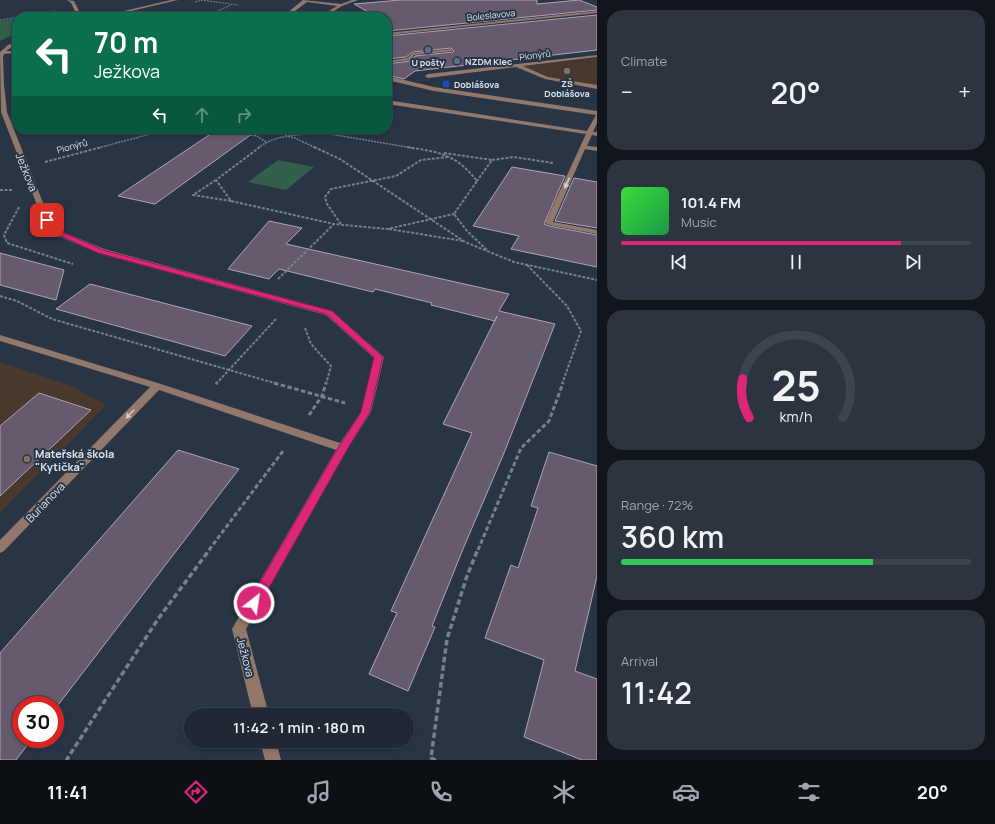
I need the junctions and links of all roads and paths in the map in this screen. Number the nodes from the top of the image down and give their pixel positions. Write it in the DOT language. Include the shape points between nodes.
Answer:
graph roads {
  1 [pos="69,0"];
  2 [pos="176,0"];
  3 [pos="201,0"];
  4 [pos="306,0"];
  5 [pos="356,0"];
  6 [pos="233,4"];
  7 [pos="238,5"];
  8 [pos="341,6"];
  9 [pos="76,8"];
  10 [pos="51,12"];
  11 [pos="78,12"];
  12 [pos="122,12"];
  13 [pos="215,12"];
  14 [pos="290,12"];
  15 [pos="330,12"];
  16 [pos="597,12"];
  17 [pos="12,18"];
  18 [pos="0,20"];
  19 [pos="392,33"];
  20 [pos="12,44"];
  21 [pos="451,50"];
  22 [pos="12,53"];
  23 [pos="1,56"];
  24 [pos="597,56"];
  25 [pos="392,61"];
  26 [pos="516,65"];
  27 [pos="428,76"];
  28 [pos="392,79"];
  29 [pos="597,87"];
  30 [pos="392,103"];
  31 [pos="597,115"];
  32 [pos="12,133"];
  33 [pos="590,133"];
  34 [pos="12,134"];
  35 [pos="150,134"];
  36 [pos="313,134"];
  37 [pos="332,134"];
  38 [pos="597,134"];
  39 [pos="251,135"];
  40 [pos="286,136"];
  41 [pos="266,142"];
  42 [pos="584,147"];
  43 [pos="597,149"];
  44 [pos="431,151"];
  45 [pos="451,156"];
  46 [pos="492,160"];
  47 [pos="575,166"];
  48 [pos="25,167"];
  49 [pos="216,180"];
  50 [pos="374,181"];
  51 [pos="477,181"];
  52 [pos="232,201"];
  53 [pos="454,214"];
  54 [pos="432,220"];
  55 [pos="334,224"];
  56 [pos="341,224"];
  57 [pos="387,229"];
  58 [pos="597,232"];
  59 [pos="465,242"];
  60 [pos="489,252"];
  61 [pos="527,265"];
  62 [pos="597,280"];
  63 [pos="262,295"];
  64 [pos="0,296"];
  65 [pos="291,302"];
  66 [pos="303,323"];
  67 [pos="0,338"];
  68 [pos="229,370"];
  69 [pos="157,386"];
  70 [pos="322,396"];
  71 [pos="201,401"];
  72 [pos="366,409"];
  73 [pos="296,433"];
  74 [pos="343,448"];
  75 [pos="0,548"];
  76 [pos="260,708"];
  77 [pos="270,748"];
  78 [pos="69,760"];
  79 [pos="273,760"];
  80 [pos="436,760"];
  1 -- 9 [label="street"];
  2 -- 12 [label="street"];
  3 -- 6 [label="path"];
  4 -- 8 [label="street"];
  4 -- 14 [label="street"];
  5 -- 8 [label="street"];
  6 -- 7 [label="path"];
  6 -- 13 [label="path"];
  8 -- 15 [label="street"];
  9 -- 10 [label="path"];
  9 -- 11 [label="street"];
  16 -- 19 [label="street, Boleslavova"];
  17 -- 18 [label="path"];
  20 -- 23 [label="street"];
  21 -- 25 [label="street" via="413,54 410,59"];
  22 -- 23 [label="street"];
  23 -- 32 [label="street, Ježkova" via="4,112"];
  24 -- 26 [label="street, Pionýrů"];
  26 -- 27 [label="street, Pionýrů"];
  26 -- 29 [label="street" via="547,78"];
  28 -- 31 [label="street" via="434,89"];
  30 -- 33 [label="street"];
  31 -- 33 [label="street"];
  33 -- 38 [label="street"];
  33 -- 42 [label="street"];
  34 -- 48 [label="street, Ježkova"];
  35 -- 48 [label="path, Pionýrů"];
  36 -- 40 [label="path"];
  37 -- 44 [label="path"];
  39 -- 41 [label="path"];
  40 -- 41 [label="path"];
  40 -- 50 [label="path" via="340,159"];
  41 -- 49 [label="path"];
  42 -- 43 [label="street"];
  42 -- 47 [label="street"];
  44 -- 45 [label="path"];
  44 -- 46 [label="path"];
  45 -- 50 [label="path" via="421,160 396,176"];
  45 -- 51 [label="path" via="465,165"];
  46 -- 47 [label="path" via="514,157"];
  46 -- 51 [label="path"];
  47 -- 58 [label="street, one-way" via="549,223"];
  48 -- 63 [label="street, Ježkova" via="50,229 101,251"];
  49 -- 52 [label="path"];
  49 -- 52 [label="path" via="194,195"];
  50 -- 54 [label="path"];
  50 -- 56 [label="path" via="331,189 326,197 327,204"];
  51 -- 53 [label="path"];
  52 -- 55 [label="path"];
  53 -- 54 [label="path"];
  53 -- 60 [label="path"];
  54 -- 57 [label="path"];
  54 -- 59 [label="path"];
  55 -- 56 [label="path"];
  55 -- 63 [label="path"];
  56 -- 57 [label="path"];
  57 -- 59 [label="path"];
  59 -- 60 [label="path"];
  60 -- 61 [label="path"];
  61 -- 62 [label="path"];
  61 -- 80 [label="path" via="567,306 581,331 549,421 521,448 467,576 447,639 431,758"];
  63 -- 65 [label="street, Ježkova"];
  64 -- 68 [label="path" via="17,301 52,319"];
  65 -- 68 [label="path"];
  65 -- 72 [label="street, Ježkova" via="329,313 379,357"];
  66 -- 70 [label="path" via="311,344 331,366"];
  67 -- 69 [label="street"];
  68 -- 70 [label="path"];
  68 -- 71 [label="path"];
  69 -- 71 [label="street"];
  69 -- 75 [label="street, Burianova, one-way"];
  70 -- 72 [label="path"];
  70 -- 73 [label="path"];
  71 -- 73 [label="street"];
  72 -- 74 [label="street, Ježkova"];
  73 -- 74 [label="street"];
  73 -- 78 [label="path" via="158,619 67,759"];
  74 -- 76 [label="street, Ježkova" via="239,629"];
  77 -- 79 [label="street"];
}
